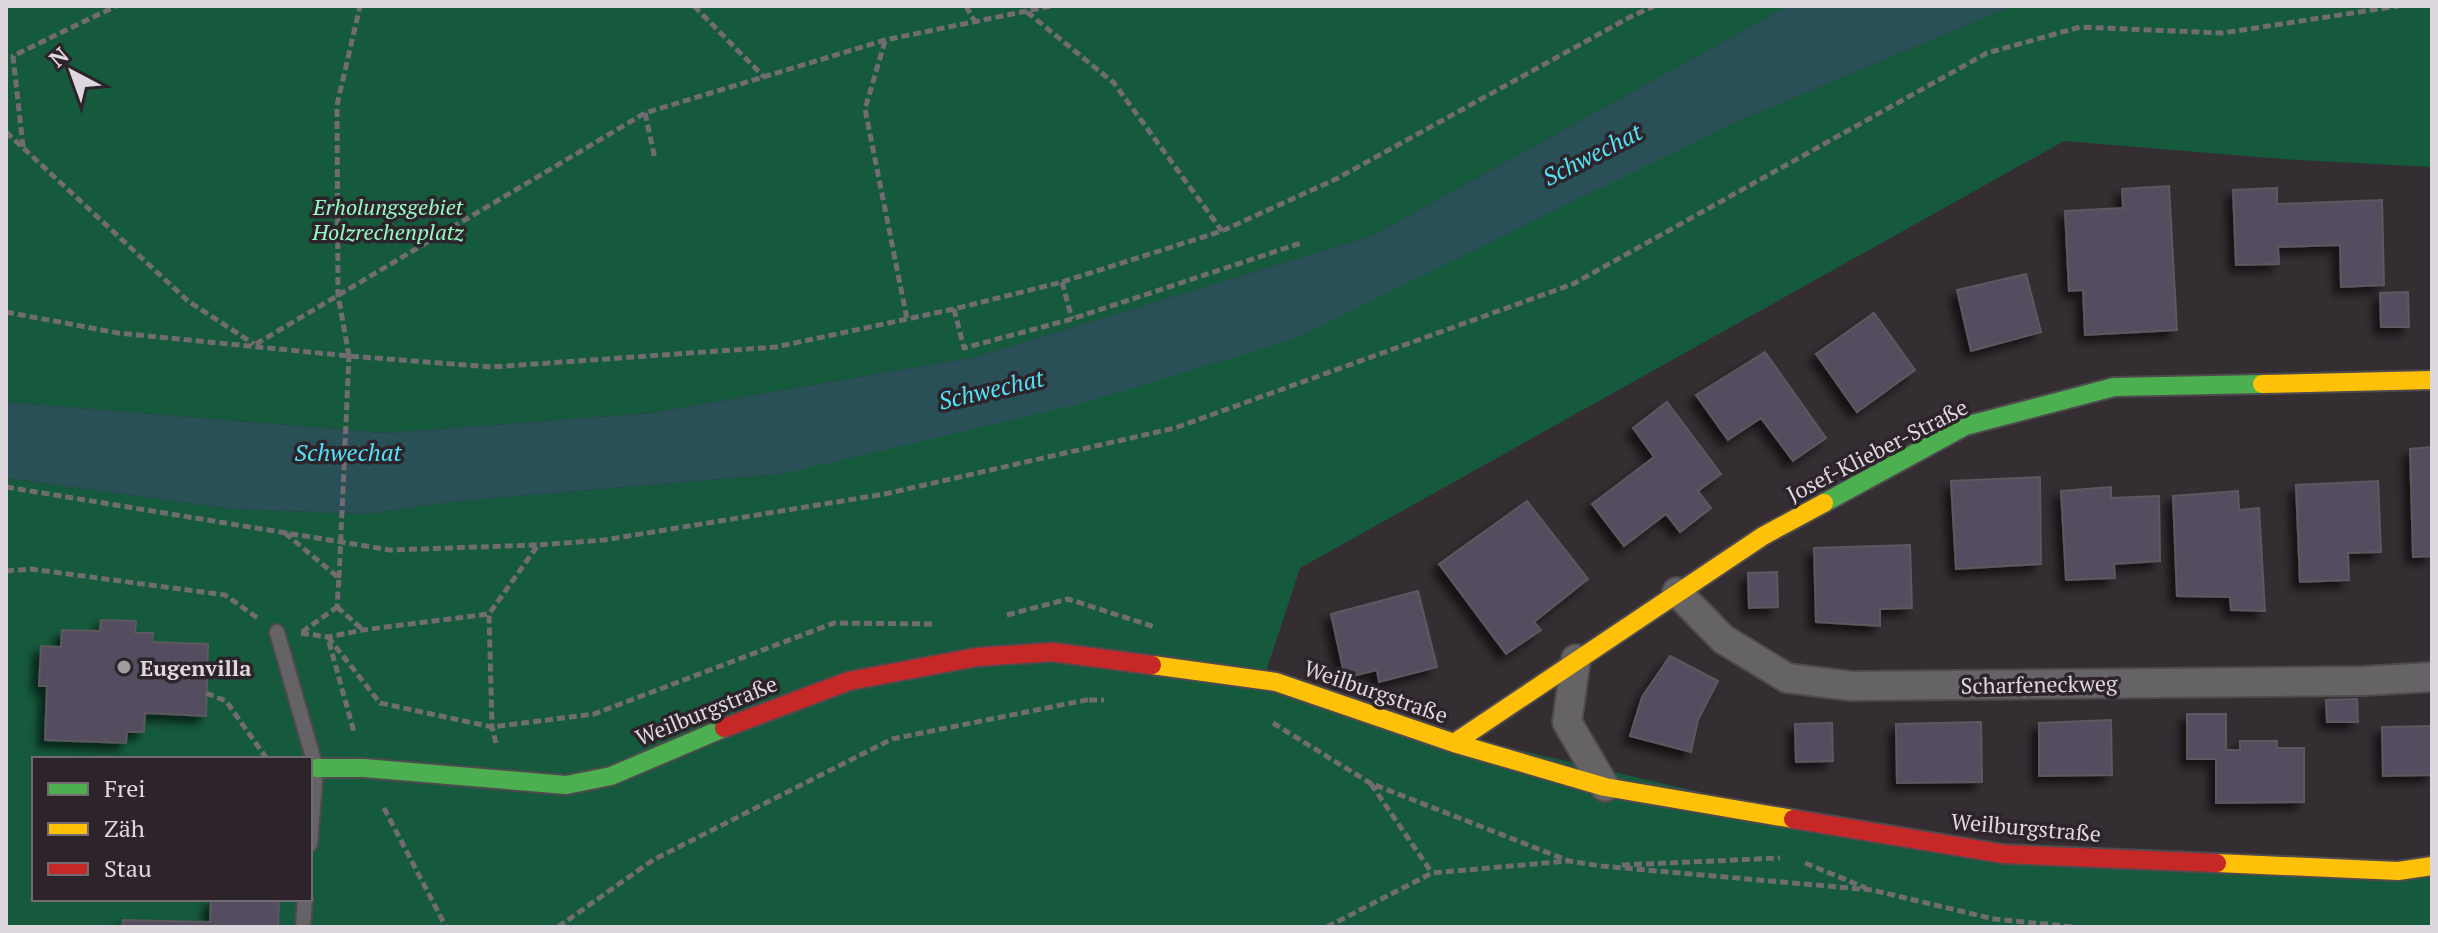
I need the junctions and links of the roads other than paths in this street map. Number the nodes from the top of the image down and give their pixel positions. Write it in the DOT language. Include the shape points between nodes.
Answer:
graph roads {
  1 [pos="2432,380"];
  2 [pos="1677,592"];
  3 [pos="277,632"];
  4 [pos="1576,659"];
  5 [pos="2432,677"];
  6 [pos="1454,743"];
  7 [pos="316,768"];
  8 [pos="1605,787"];
  9 [pos="312,819"];
  10 [pos="2432,866"];
  11 [pos="305,901"];
  12 [pos="303,927"];
  1 -- 2 [label="street, Josef-Klieber-Straße" via="2114,387 1965,426 1763,536"];
  2 -- 4 [label="street, Josef-Klieber-Straße"];
  2 -- 5 [label="street, Scharfeneckweg" via="1723,639 1787,678 1851,686"];
  3 -- 7 [label="lane"];
  4 -- 6 [label="street, Josef-Klieber-Straße"];
  4 -- 8 [label="street" via="1567,722"];
  6 -- 7 [label="street, Weilburgstraße" via="1276,682 1052,652 977,657 849,681 611,776 566,785"];
  6 -- 8 [label="street, Weilburgstraße"];
  7 -- 9 [label="lane"];
  8 -- 10 [label="street, Weilburgstraße" via="2004,854 2398,871"];
  11 -- 12 [label="lane"];
}
